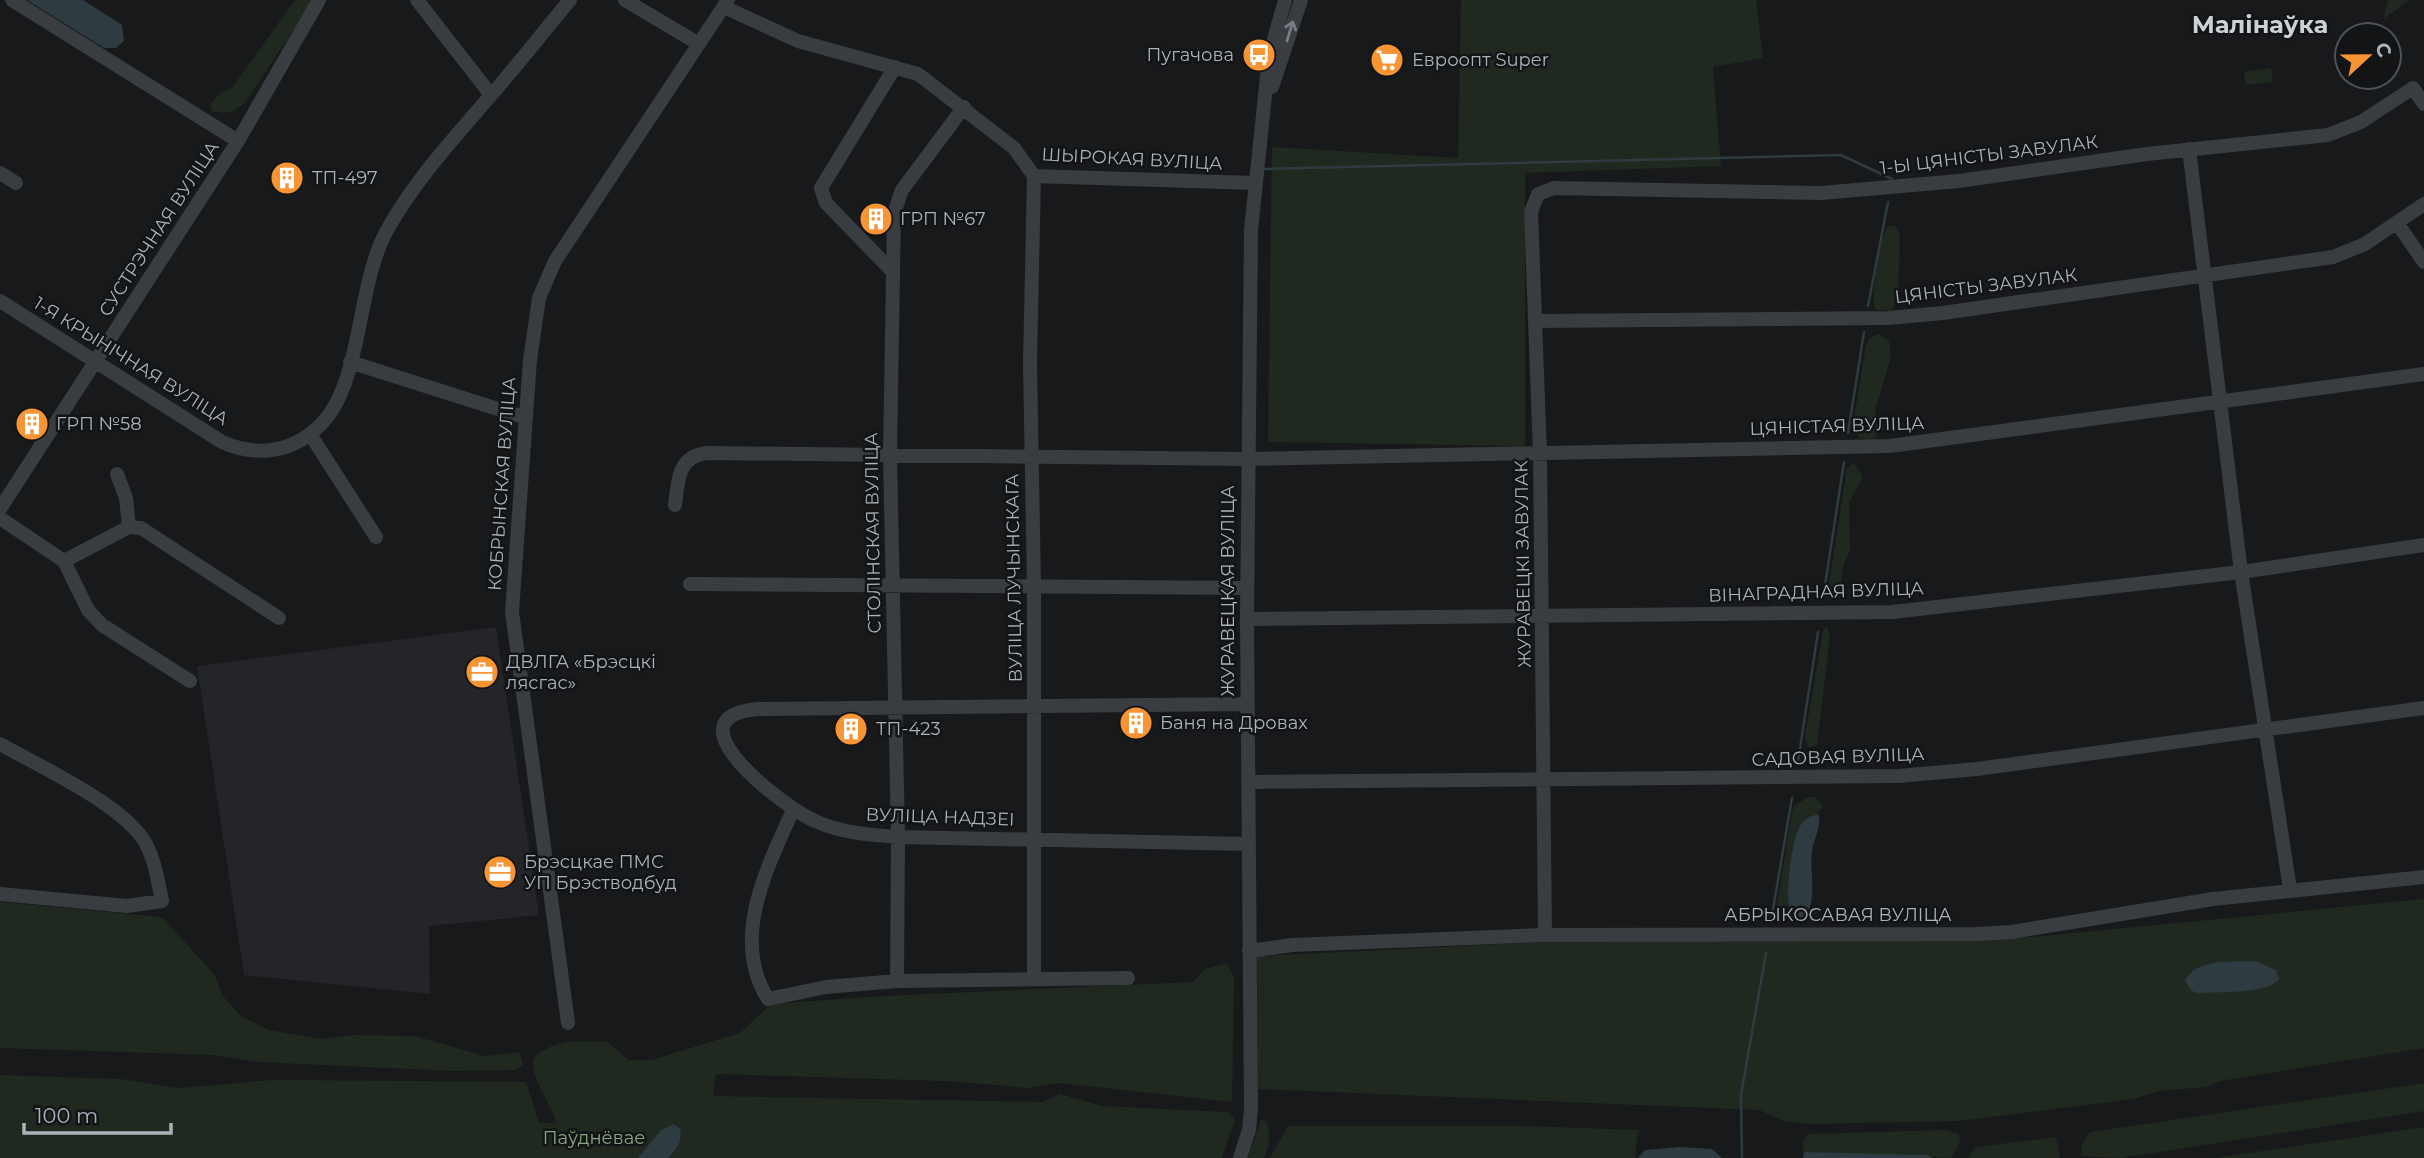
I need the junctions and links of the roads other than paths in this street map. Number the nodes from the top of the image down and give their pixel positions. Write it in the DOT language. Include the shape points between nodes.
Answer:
graph roads {
  1 [pos="12,0"];
  2 [pos="319,0"];
  3 [pos="417,0"];
  4 [pos="570,0"];
  5 [pos="625,0"];
  6 [pos="1285,0"];
  7 [pos="1301,0"];
  8 [pos="726,3"];
  9 [pos="699,44"];
  10 [pos="895,67"];
  11 [pos="491,95"];
  12 [pos="2424,104"];
  13 [pos="964,107"];
  14 [pos="1264,108"];
  15 [pos="238,141"];
  16 [pos="2189,149"];
  17 [pos="0,173"];
  18 [pos="1034,176"];
  19 [pos="16,183"];
  20 [pos="1254,183"];
  21 [pos="1538,194"];
  22 [pos="2424,204"];
  23 [pos="2398,223"];
  24 [pos="2424,262"];
  25 [pos="891,270"];
  26 [pos="2206,276"];
  27 [pos="0,301"];
  28 [pos="1535,321"];
  29 [pos="96,362"];
  30 [pos="350,362"];
  31 [pos="2424,374"];
  32 [pos="2220,403"];
  33 [pos="526,418"];
  34 [pos="310,434"];
  35 [pos="1540,454"];
  36 [pos="890,455"];
  37 [pos="1031,458"];
  38 [pos="1247,459"];
  39 [pos="117,474"];
  40 [pos="675,505"];
  41 [pos="0,509"];
  42 [pos="0,518"];
  43 [pos="130,527"];
  44 [pos="376,537"];
  45 [pos="2424,545"];
  46 [pos="64,561"];
  47 [pos="2241,572"];
  48 [pos="690,584"];
  49 [pos="893,586"];
  50 [pos="1034,586"];
  51 [pos="1247,588"];
  52 [pos="1543,616"];
  53 [pos="279,618"];
  54 [pos="1247,619"];
  55 [pos="190,681"];
  56 [pos="1248,704"];
  57 [pos="894,706"];
  58 [pos="1035,708"];
  59 [pos="2424,709"];
  60 [pos="2264,728"];
  61 [pos="0,744"];
  62 [pos="1545,780"];
  63 [pos="1248,782"];
  64 [pos="793,810"];
  65 [pos="898,836"];
  66 [pos="1036,839"];
  67 [pos="1248,844"];
  68 [pos="2424,877"];
  69 [pos="2290,889"];
  70 [pos="0,894"];
  71 [pos="1545,935"];
  72 [pos="1249,951"];
  73 [pos="1128,978"];
  74 [pos="1034,979"];
  75 [pos="897,981"];
  76 [pos="568,1023"];
  77 [pos="1240,1158"];
  1 -- 15 [label="street"];
  2 -- 15 [label="street, СУСТРЭЧНАЯ ВУЛІЦА"];
  3 -- 11 [label="street"];
  4 -- 11 [label="street, 1-Я КРЫНІЧНАЯ ВУЛІЦА"];
  5 -- 9 [label="street"];
  6 -- 14 [label="street, ЖУРАВЕЦКАЯ ВУЛІЦА" via="1269,57"];
  14 -- 7 [label="street, ЖУРАВЕЦКАЯ ВУЛІЦА, one-way"];
  8 -- 9 [label="street, КОБРЫНСКАЯ ВУЛІЦА"];
  8 -- 10 [label="street, ШЫРОКАЯ ВУЛІЦА" via="798,41"];
  9 -- 33 [label="street, КОБРЫНСКАЯ ВУЛІЦА" via="549,274 539,298"];
  10 -- 13 [label="street, ШЫРОКАЯ ВУЛІЦА" via="926,79"];
  10 -- 25 [label="street" via="821,188 825,203"];
  11 -- 30 [label="street, 1-Я КРЫНІЧНАЯ ВУЛІЦА" via="438,156 386,232 369,277"];
  12 -- 16 [label="street, 1-Ы ЦЯНІСТЫ ЗАВУЛАК" via="2413,88 2340,131"];
  13 -- 18 [label="street, ШЫРОКАЯ ВУЛІЦА" via="1019,152"];
  13 -- 25 [label="street, СТОЛІНСКАЯ ВУЛІЦА" via="898,198"];
  14 -- 20 [label="street, ЖУРАВЕЦКАЯ ВУЛІЦА"];
  15 -- 29 [label="street, СУСТРЭЧНАЯ ВУЛІЦА"];
  16 -- 21 [label="street, 1-Ы ЦЯНІСТЫ ЗАВУЛАК" via="1847,192 1553,188"];
  16 -- 26 [label="street"];
  17 -- 19 [label="street"];
  18 -- 20 [label="street, ШЫРОКАЯ ВУЛІЦА"];
  18 -- 37 [label="street, ВУЛІЦА ЛУЧЫНСКАГА"];
  20 -- 38 [label="street, ЖУРАВЕЦКАЯ ВУЛІЦА"];
  21 -- 28 [label="street, ЖУРАВЕЦКІ ЗАВУЛАК" via="1531,212"];
  22 -- 23 [label="street, ЦЯНІСТЫ ЗАВУЛАК"];
  23 -- 24 [label="street"];
  23 -- 26 [label="street, ЦЯНІСТЫ ЗАВУЛАК" via="2333,257"];
  25 -- 36 [label="street, СТОЛІНСКАЯ ВУЛІЦА"];
  26 -- 28 [label="street, ЦЯНІСТЫ ЗАВУЛАК" via="1905,317"];
  26 -- 32 [label="street"];
  27 -- 29 [label="street, 1-Я КРЫНІЧНАЯ ВУЛІЦА"];
  28 -- 35 [label="street, ЖУРАВЕЦКІ ЗАВУЛАК"];
  29 -- 34 [label="street, 1-Я КРЫНІЧНАЯ ВУЛІЦА" via="204,433 234,447 268,451"];
  29 -- 41 [label="street, СУСТРЭЧНАЯ ВУЛІЦА"];
  30 -- 33 [label="street"];
  30 -- 34 [label="street, 1-Я КРЫНІЧНАЯ ВУЛІЦА" via="337,402"];
  31 -- 32 [label="street, ЦЯНІСТАЯ ВУЛІЦА"];
  32 -- 35 [label="street, ЦЯНІСТАЯ ВУЛІЦА" via="1909,444"];
  32 -- 47 [label="street"];
  33 -- 76 [label="street, КОБРЫНСКАЯ ВУЛІЦА" via="512,612"];
  34 -- 44 [label="street"];
  35 -- 38 [label="street, ЦЯНІСТАЯ ВУЛІЦА"];
  35 -- 52 [label="street, ЖУРАВЕЦКІ ЗАВУЛАК"];
  36 -- 37 [label="street, ЦЯНІСТАЯ ВУЛІЦА"];
  36 -- 40 [label="street, ЦЯНІСТАЯ ВУЛІЦА" via="701,454 683,465"];
  36 -- 49 [label="street, СТОЛІНСКАЯ ВУЛІЦА"];
  37 -- 38 [label="street, ЦЯНІСТАЯ ВУЛІЦА"];
  37 -- 50 [label="street, ВУЛІЦА ЛУЧЫНСКАГА"];
  38 -- 51 [label="street, ЖУРАВЕЦКАЯ ВУЛІЦА"];
  39 -- 43 [label="street"];
  42 -- 46 [label="street"];
  43 -- 46 [label="street"];
  43 -- 53 [label="street" via="150,532"];
  45 -- 47 [label="street, ВІНАГРАДНАЯ ВУЛІЦА"];
  46 -- 55 [label="street" via="94,618"];
  47 -- 52 [label="street, ВІНАГРАДНАЯ ВУЛІЦА" via="1893,612"];
  47 -- 60 [label="street"];
  48 -- 49 [label="street"];
  49 -- 50 [label="street"];
  49 -- 57 [label="street, СТОЛІНСКАЯ ВУЛІЦА"];
  50 -- 51 [label="street"];
  50 -- 58 [label="street, ВУЛІЦА ЛУЧЫНСКАГА"];
  51 -- 54 [label="street, ЖУРАВЕЦКАЯ ВУЛІЦА"];
  52 -- 54 [label="street, ВІНАГРАДНАЯ ВУЛІЦА"];
  52 -- 62 [label="street, ЖУРАВЕЦКІ ЗАВУЛАК"];
  54 -- 56 [label="street, ЖУРАВЕЦКАЯ ВУЛІЦА"];
  56 -- 58 [label="street"];
  56 -- 63 [label="street, ЖУРАВЕЦКАЯ ВУЛІЦА"];
  57 -- 58 [label="street"];
  57 -- 64 [label="street, ВУЛІЦА НАДЗЕІ" via="750,710 729,720 724,734 729,750 761,786"];
  57 -- 65 [label="street, СТОЛІНСКАЯ ВУЛІЦА"];
  58 -- 66 [label="street, ВУЛІЦА ЛУЧЫНСКАГА"];
  59 -- 60 [label="street, САДОВАЯ ВУЛІЦА"];
  60 -- 62 [label="street, САДОВАЯ ВУЛІЦА" via="1912,775"];
  60 -- 69 [label="street"];
  61 -- 70 [label="street" via="113,809 133,826 150,853 162,901 127,906"];
  62 -- 63 [label="street, САДОВАЯ ВУЛІЦА"];
  62 -- 71 [label="street, ЖУРАВЕЦКІ ЗАВУЛАК"];
  63 -- 67 [label="street, ЖУРАВЕЦКАЯ ВУЛІЦА"];
  64 -- 65 [label="street, ВУЛІЦА НАДЗЕІ" via="842,831"];
  64 -- 75 [label="street" via="765,873 755,909 752,964 768,999 826,987"];
  65 -- 66 [label="street, ВУЛІЦА НАДЗЕІ"];
  65 -- 75 [label="street, СТОЛІНСКАЯ ВУЛІЦА"];
  66 -- 67 [label="street, ВУЛІЦА НАДЗЕІ"];
  66 -- 74 [label="street, ВУЛІЦА ЛУЧЫНСКАГА"];
  67 -- 72 [label="street, ЖУРАВЕЦКАЯ ВУЛІЦА"];
  68 -- 69 [label="street, АБРЫКОСАВАЯ ВУЛІЦА"];
  69 -- 71 [label="street, АБРЫКОСАВАЯ ВУЛІЦА" via="1976,934"];
  71 -- 72 [label="street, АБРЫКОСАВАЯ ВУЛІЦА"];
  72 -- 77 [label="street, ЖУРАВЕЦКАЯ ВУЛІЦА" via="1251,1108"];
  73 -- 74 [label="street"];
  74 -- 75 [label="street"];
}
